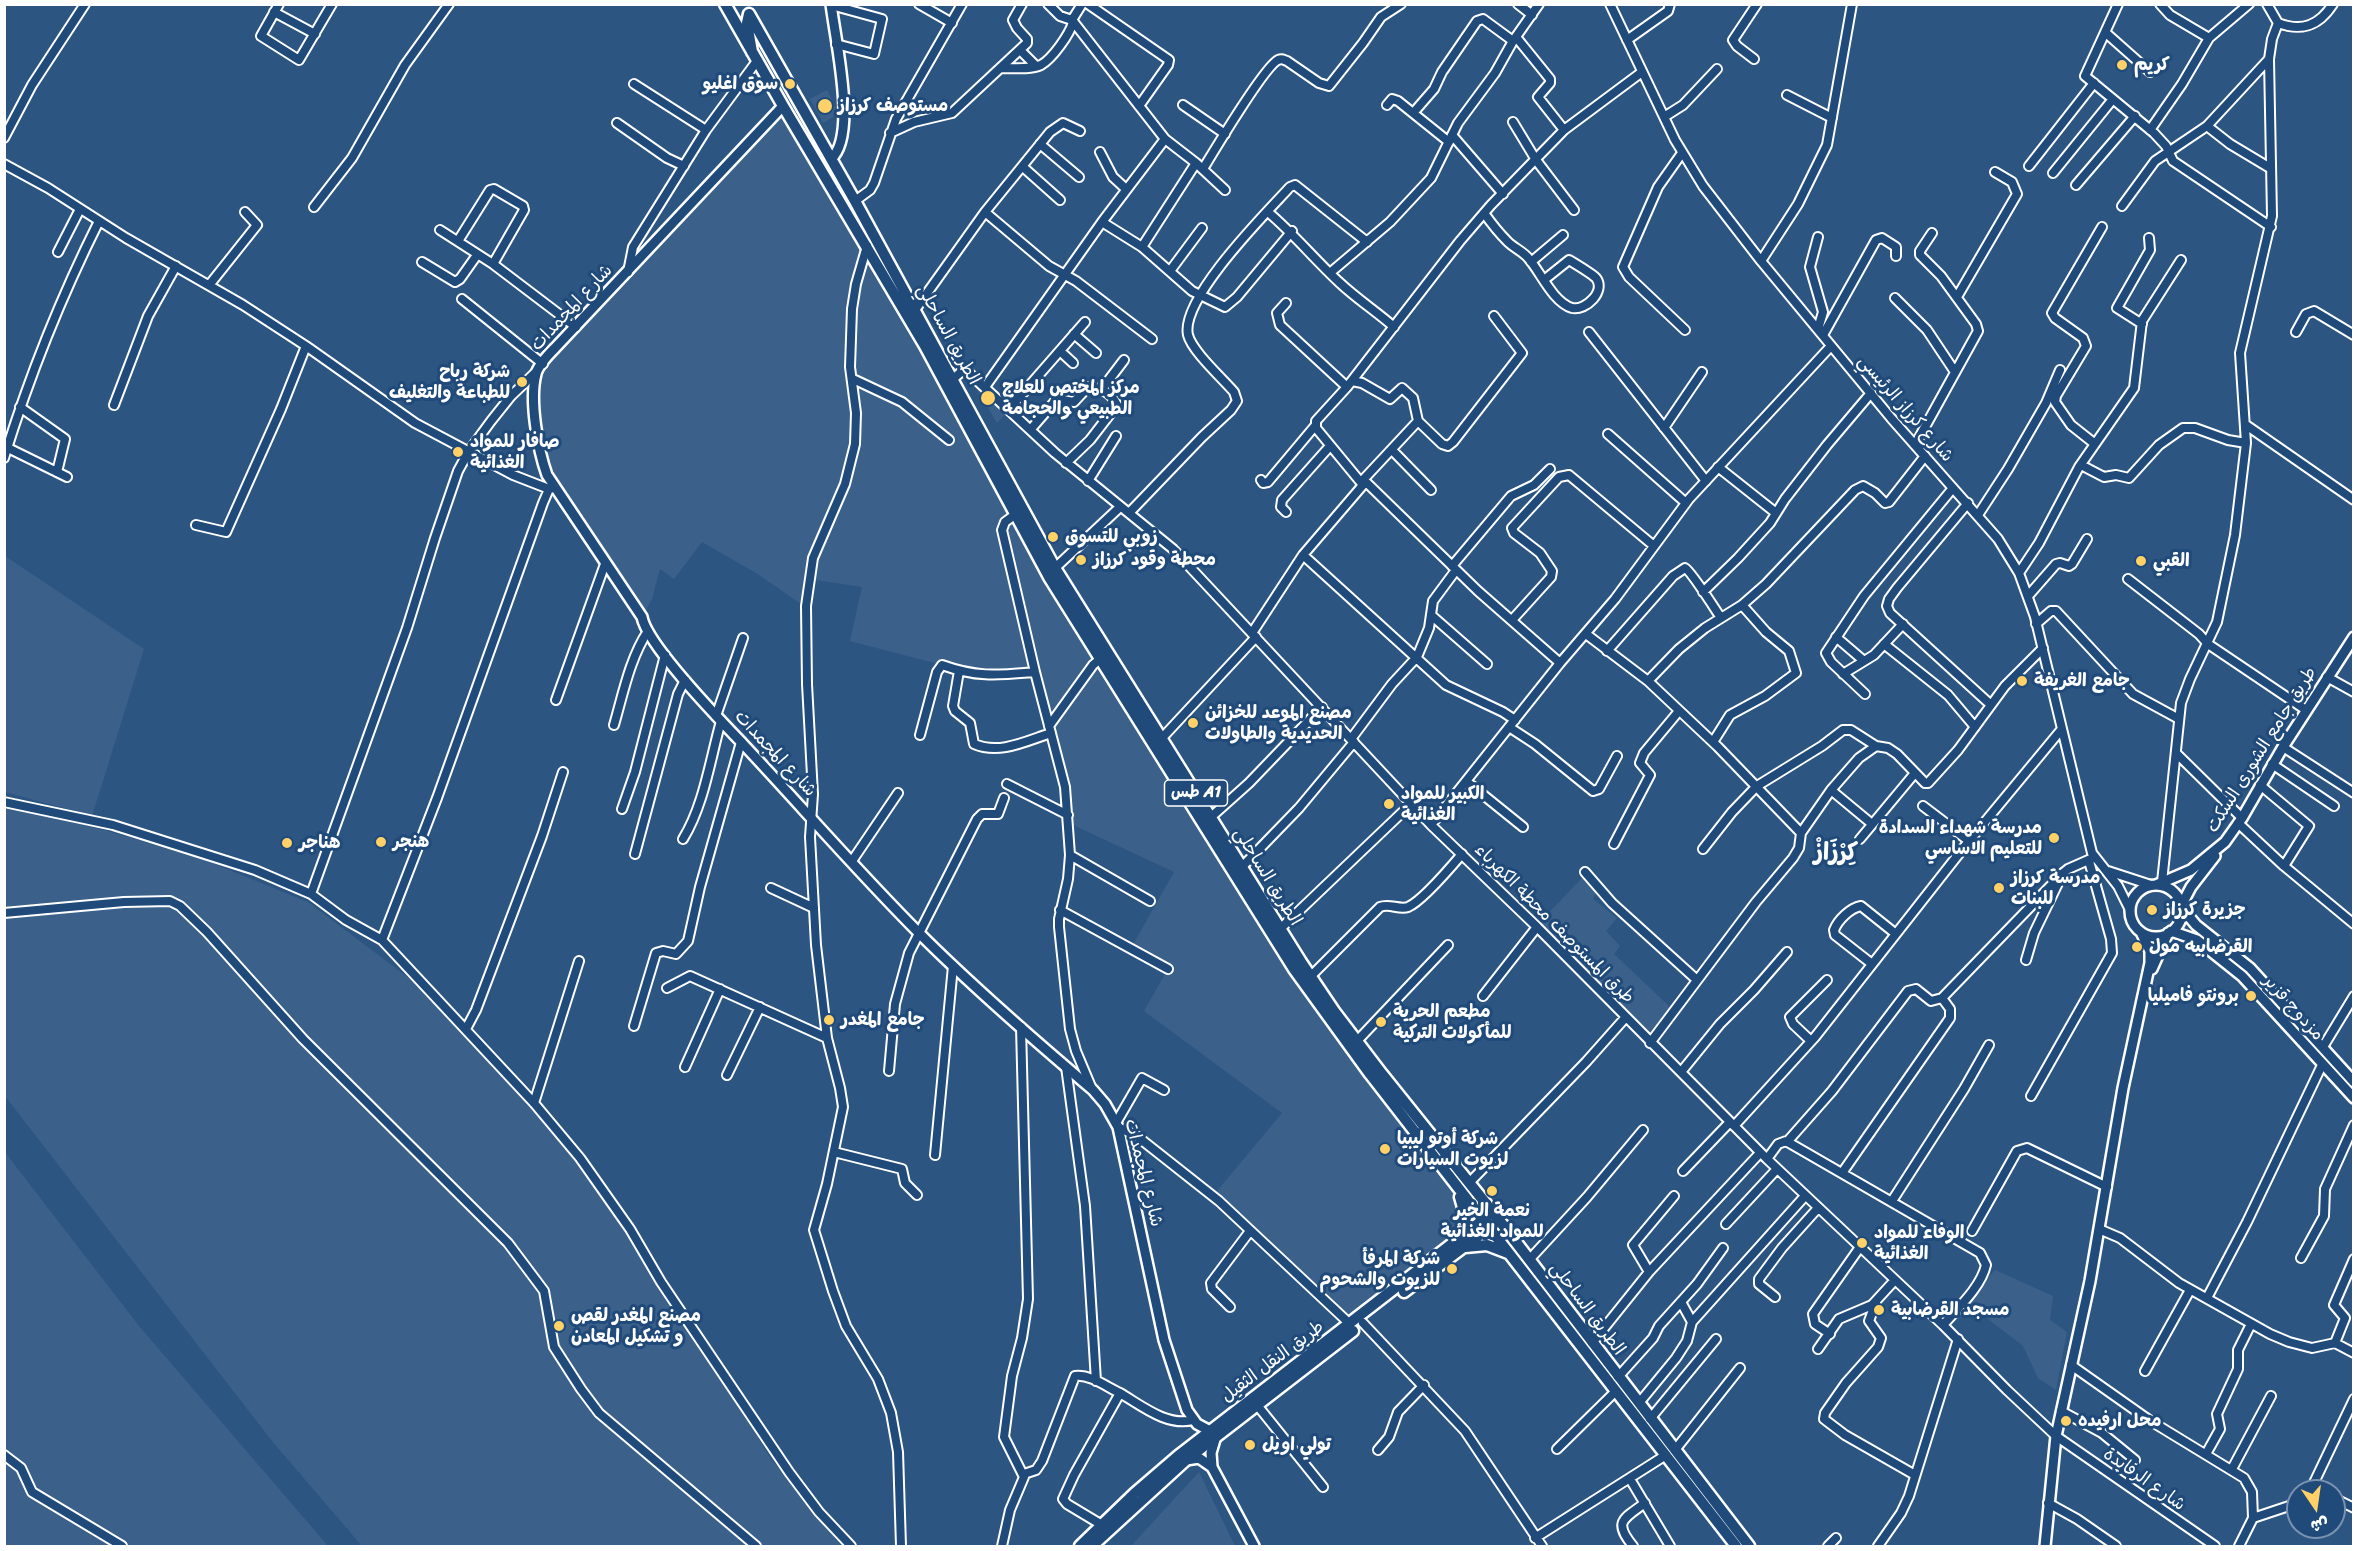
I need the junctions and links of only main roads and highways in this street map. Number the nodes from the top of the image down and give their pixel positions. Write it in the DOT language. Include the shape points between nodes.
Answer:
graph roads {
  1 [pos="725,4"];
  2 [pos="831,5"];
  3 [pos="746,9"];
  4 [pos="754,56"];
  5 [pos="783,106"];
  6 [pos="831,159"];
  7 [pos="950,383"];
  8 [pos="2354,637"];
  9 [pos="2219,849"];
  10 [pos="1238,871"];
  11 [pos="2157,884"];
  12 [pos="2181,906"];
  13 [pos="2141,932"];
  14 [pos="2169,932"];
  15 [pos="2145,988"];
  16 [pos="2341,1069"];
  17 [pos="2334,1077"];
  18 [pos="2354,1082"];
  19 [pos="2354,1098"];
  20 [pos="1458,1188"];
  21 [pos="1496,1216"];
  22 [pos="1487,1223"];
  23 [pos="1458,1246"];
  24 [pos="1510,1254"];
  25 [pos="1213,1433"];
  26 [pos="1670,1453"];
  27 [pos="1186,1460"];
  28 [pos="1212,1467"];
  29 [pos="1080,1546"];
  30 [pos="1092,1546"];
  31 [pos="1254,1546"];
  32 [pos="1736,1546"];
  33 [pos="1749,1546"];
  34 [pos="2045,1546"];
  1 -- 4 [label="highway, الطريق الساحلي / طس A1"];
  2 -- 6 [label="main road" via="844,125 838,151"];
  3 -- 4 [label="highway, الطريق الساحلي / طس A1"];
  3 -- 6 [label="highway, الطريق الساحلي / طس A1"];
  4 -- 5 [label="highway, الطريق الساحلي / طس A1"];
  5 -- 7 [label="highway, الطريق الساحلي / طس A1"];
  5 -- 25 [label="main road, شارع المجمدات" via="536,372 539,448 547,475 552,489 685,680 918,932 1105,1104 1117,1125 1164,1340 1187,1410"];
  6 -- 7 [label="highway, الطريق الساحلي / طس A1" via="915,310"];
  7 -- 10 [label="highway, الطريق الساحلي / طس A1" via="1055,568 1211,817"];
  7 -- 10 [label="highway, الطريق الساحلي / طس A1" via="1049,577"];
  8 -- 9 [label="main road, طريق جامع الشورى السكت"];
  9 -- 11 [label="main road, طريق جامع الشورى السكت" via="2191,870"];
  9 -- 12 [label="main road"];
  10 -- 20 [label="highway, الطريق الساحلي / طس A1" via="1318,1004"];
  10 -- 21 [label="highway, الطريق الساحلي / طس A1" via="1357,1041"];
  11 -- 12 [label="main road" via="2172,891"];
  11 -- 13 [label="main road" via="2138,892 2132,900 2133,923"];
  12 -- 14 [label="main road" via="2178,923"];
  12 -- 16 [label="main road, مزدوج قزير" via="2196,925 2250,969"];
  13 -- 14 [label="main road" via="2156,936"];
  13 -- 15 [label="main road" via="2150,955"];
  14 -- 15 [label="main road"];
  14 -- 17 [label="main road, مزدوج قزير" via="2197,940 2242,976"];
  15 -- 34 [label="main road" via="2056,1436"];
  16 -- 17 [label="main road"];
  16 -- 18 [label="main road, مزدوج قزير"];
  17 -- 19 [label="main road, مزدوج قزير"];
  20 -- 22 [label="highway, الطريق الساحلي / طس A1"];
  20 -- 23 [label="highway" via="1466,1218"];
  21 -- 22 [label="highway, طريق النقل الثقيل"];
  21 -- 26 [label="highway, الطريق الساحلي / طس A1" via="1639,1403"];
  22 -- 23 [label="highway, طريق النقل الثقيل"];
  22 -- 24 [label="highway, الطريق الساحلي / طس A1"];
  23 -- 24 [label="highway" via="1487,1245"];
  23 -- 25 [label="highway, طريق النقل الثقيل" via="1350,1324"];
  23 -- 25 [label="highway, طريق النقل الثقيل" via="1257,1405"];
  24 -- 26 [label="highway, الطريق الساحلي / طس A1"];
  25 -- 27 [label="highway, طريق النقل الثقيل"];
  25 -- 28 [label="main road"];
  25 -- 29 [label="highway, طريق النقل الثقيل" via="1154,1476"];
  26 -- 32 [label="highway, الطريق الساحلي / طس A1"];
  26 -- 33 [label="highway, الطريق الساحلي / طس A1"];
  27 -- 28 [label="main road" via="1202,1459"];
  27 -- 30 [label="highway, طريق النقل الثقيل"];
  28 -- 31 [label="main road"];
}
